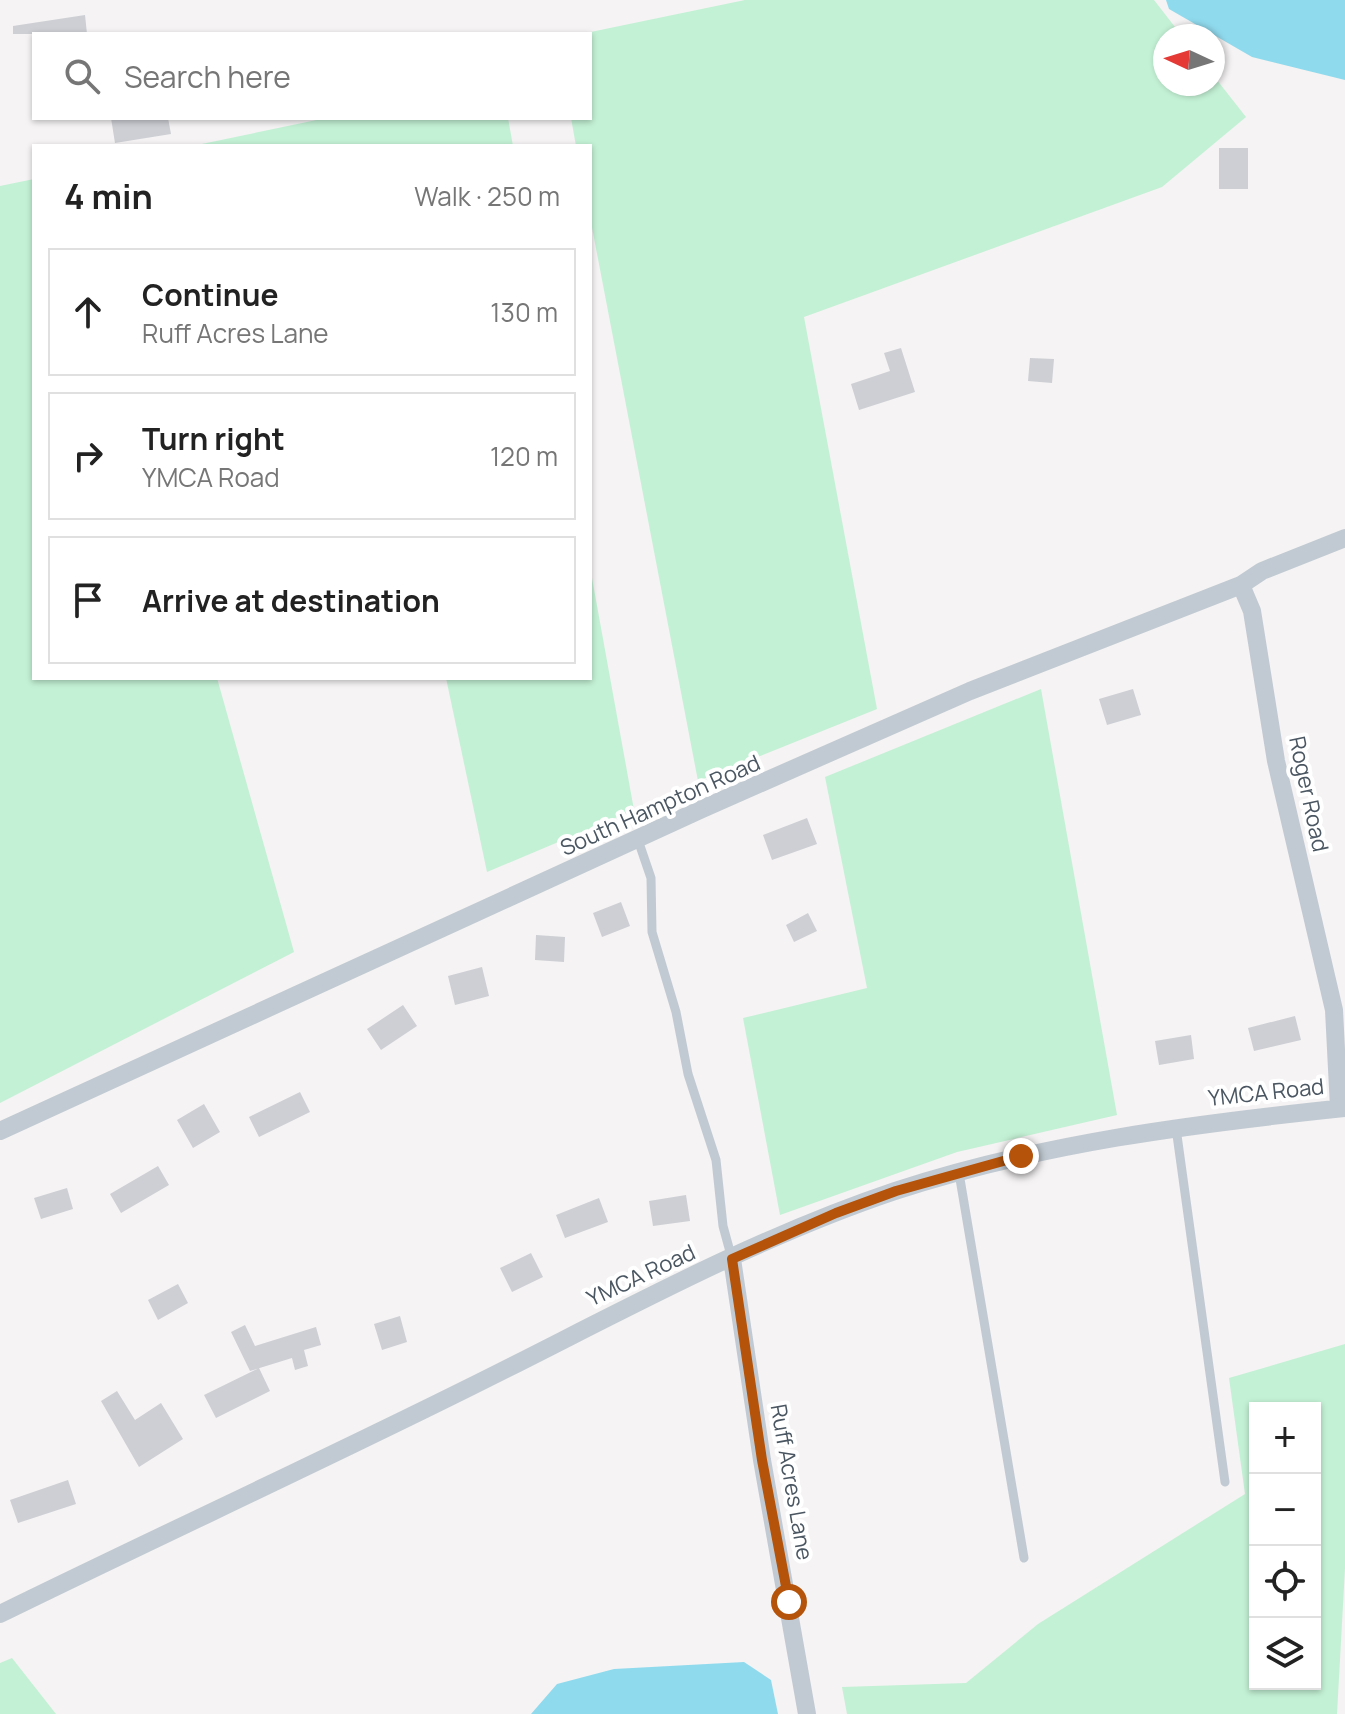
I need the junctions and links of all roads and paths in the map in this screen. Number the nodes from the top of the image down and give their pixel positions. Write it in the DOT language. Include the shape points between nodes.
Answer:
graph roads {
  1 [pos="1345,538"];
  2 [pos="1241,585"];
  3 [pos="638,840"];
  4 [pos="1342,1108"];
  5 [pos="1176,1128"];
  6 [pos="0,1131"];
  7 [pos="959,1173"];
  8 [pos="732,1259"];
  9 [pos="1225,1482"];
  10 [pos="1024,1558"];
  11 [pos="0,1614"];
  12 [pos="807,1714"];
  1 -- 2 [label="street, South Hampton Road" via="1262,571"];
  2 -- 3 [label="street, South Hampton Road" via="970,691"];
  2 -- 4 [label="street, Roger Road" via="1252,611 1276,761 1334,1010"];
  3 -- 6 [label="street, South Hampton Road"];
  3 -- 8 [label="lane" via="651,878 652,932 716,1160"];
  4 -- 5 [label="street, YMCA Road"];
  5 -- 7 [label="street, YMCA Road" via="1068,1144"];
  5 -- 9 [label="lane"];
  7 -- 8 [label="street, YMCA Road" via="836,1213"];
  7 -- 10 [label="lane"];
  8 -- 11 [label="street, YMCA Road"];
  8 -- 12 [label="street, Ruff Acres Lane"];
}
